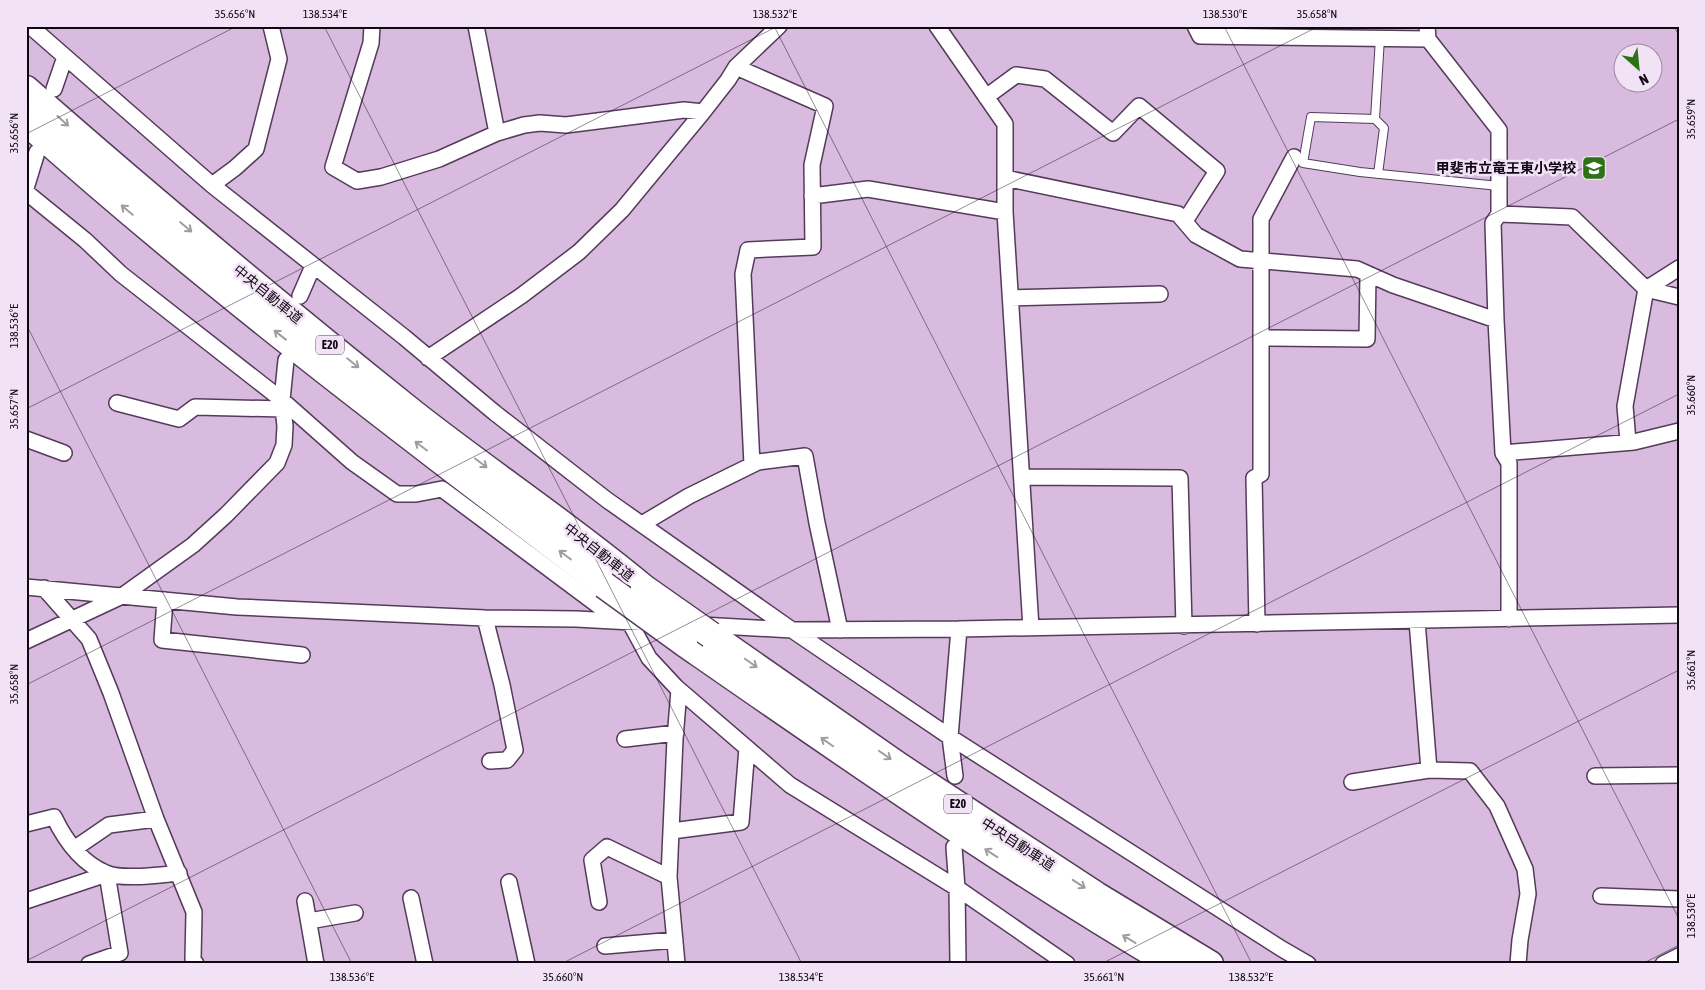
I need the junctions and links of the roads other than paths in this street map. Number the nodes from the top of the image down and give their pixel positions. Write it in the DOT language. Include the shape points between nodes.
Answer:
graph roads {
  1 [pos="30,26"];
  2 [pos="271,26"];
  3 [pos="372,26"];
  4 [pos="476,26"];
  5 [pos="779,26"];
  6 [pos="937,26"];
  7 [pos="1195,26"];
  8 [pos="1427,32"];
  9 [pos="1380,38"];
  10 [pos="65,56"];
  11 [pos="736,67"];
  12 [pos="26,89"];
  13 [pos="54,89"];
  14 [pos="986,97"];
  15 [pos="703,112"];
  16 [pos="1375,119"];
  17 [pos="26,122"];
  18 [pos="497,133"];
  19 [pos="37,152"];
  20 [pos="1294,157"];
  21 [pos="1378,174"];
  22 [pos="1005,178"];
  23 [pos="212,185"];
  24 [pos="1499,186"];
  25 [pos="26,188"];
  26 [pos="26,192"];
  27 [pos="812,196"];
  28 [pos="1006,212"];
  29 [pos="1499,214"];
  30 [pos="1185,221"];
  31 [pos="1262,261"];
  32 [pos="313,266"];
  33 [pos="1679,268"];
  34 [pos="1368,274"];
  35 [pos="1646,289"];
  36 [pos="1160,294"];
  37 [pos="300,296"];
  38 [pos="1679,297"];
  39 [pos="1011,298"];
  40 [pos="1496,320"];
  41 [pos="1261,338"];
  42 [pos="428,358"];
  43 [pos="286,360"];
  44 [pos="117,403"];
  45 [pos="283,405"];
  46 [pos="1679,431"];
  47 [pos="26,440"];
  48 [pos="1628,442"];
  49 [pos="64,453"];
  50 [pos="1503,453"];
  51 [pos="752,465"];
  52 [pos="1022,478"];
  53 [pos="642,524"];
  54 [pos="26,587"];
  55 [pos="44,588"];
  56 [pos="122,596"];
  57 [pos="165,600"];
  58 [pos="1679,615"];
  59 [pos="485,618"];
  60 [pos="1509,618"];
  61 [pos="72,619"];
  62 [pos="624,621"];
  63 [pos="1417,621"];
  64 [pos="1257,624"];
  65 [pos="1184,626"];
  66 [pos="1031,628"];
  67 [pos="959,629"];
  68 [pos="792,630"];
  69 [pos="840,630"];
  70 [pos="26,641"];
  71 [pos="302,655"];
  72 [pos="679,690"];
  73 [pos="676,733"];
  74 [pos="950,736"];
  75 [pos="624,739"];
  76 [pos="747,748"];
  77 [pos="490,761"];
  78 [pos="1429,770"];
  79 [pos="1679,775"];
  80 [pos="955,776"];
  81 [pos="1595,776"];
  82 [pos="1352,782"];
  83 [pos="156,819"];
  84 [pos="26,824"];
  85 [pos="672,831"];
  86 [pos="954,847"];
  87 [pos="74,849"];
  88 [pos="179,873"];
  89 [pos="107,874"];
  90 [pos="669,876"];
  91 [pos="509,882"];
  92 [pos="957,888"];
  93 [pos="1601,896"];
  94 [pos="410,898"];
  95 [pos="1679,899"];
  96 [pos="26,901"];
  97 [pos="305,901"];
  98 [pos="599,902"];
  99 [pos="355,913"];
  100 [pos="309,921"];
  101 [pos="675,940"];
  102 [pos="604,946"];
  103 [pos="1679,956"];
  104 [pos="89,964"];
  105 [pos="196,964"];
  106 [pos="316,964"];
  107 [pos="425,964"];
  108 [pos="527,964"];
  109 [pos="677,964"];
  110 [pos="958,964"];
  111 [pos="1067,964"];
  112 [pos="1170,964"];
  113 [pos="1210,964"];
  114 [pos="1308,964"];
  115 [pos="1518,964"];
  116 [pos="1664,964"];
  1 -- 10 [label="street"];
  2 -- 23 [label="street" via="279,60 256,149"];
  3 -- 18 [label="street" via="371,43 333,167 357,181 381,177 439,159"];
  4 -- 18 [label="street"];
  5 -- 11 [label="street"];
  6 -- 14 [label="street"];
  7 -- 9 [label="street" via="1200,36"];
  8 -- 9 [label="street"];
  8 -- 24 [label="street" via="1499,130"];
  9 -- 16 [label="lane"];
  10 -- 13 [label="street"];
  10 -- 23 [label="street"];
  11 -- 15 [label="street"];
  11 -- 27 [label="street" via="825,106 812,165"];
  12 -- 113 [label="highway, 中央自動車道 / E20, one-way, bridge" via="214,251 398,400 644,588 900,766 1096,895"];
  14 -- 22 [label="street" via="1005,124"];
  14 -- 30 [label="street" via="1016,75 1045,79 1113,133 1139,106 1216,170"];
  15 -- 18 [label="street" via="684,110 566,125 524,124"];
  15 -- 42 [label="street" via="622,210 578,252 521,296"];
  16 -- 21 [label="lane" via="1384,128"];
  16 -- 21 [label="lane" via="1311,117 1302,163"];
  112 -- 17 [label="highway, 中央自動車道 / E20, one-way, bridge" via="984,849 684,643 397,427 202,274"];
  19 -- 25 [label="street"];
  20 -- 31 [label="street" via="1261,219"];
  21 -- 24 [label="lane"];
  22 -- 28 [label="street"];
  22 -- 30 [label="street" via="1178,214"];
  23 -- 32 [label="street"];
  24 -- 29 [label="street"];
  26 -- 45 [label="street" via="121,274"];
  27 -- 28 [label="street" via="868,189"];
  27 -- 51 [label="street" via="813,247 748,250 743,274"];
  28 -- 39 [label="street"];
  29 -- 35 [label="street" via="1572,217"];
  29 -- 40 [label="street" via="1493,223"];
  30 -- 31 [label="street" via="1196,235 1240,259"];
  31 -- 34 [label="street" via="1357,269"];
  31 -- 41 [label="street"];
  32 -- 37 [label="street"];
  32 -- 42 [label="street"];
  33 -- 35 [label="street"];
  34 -- 40 [label="street"];
  34 -- 41 [label="street" via="1367,339"];
  35 -- 38 [label="street"];
  35 -- 48 [label="street" via="1625,406"];
  36 -- 39 [label="street"];
  39 -- 52 [label="street"];
  40 -- 50 [label="street"];
  41 -- 64 [label="street" via="1260,474 1254,478"];
  42 -- 53 [label="street"];
  43 -- 45 [label="street"];
  44 -- 45 [label="street" via="179,419 195,407"];
  45 -- 56 [label="street" via="284,444 276,463 194,545"];
  45 -- 62 [label="street" via="397,494 442,489"];
  46 -- 48 [label="street"];
  47 -- 49 [label="street"];
  48 -- 50 [label="street"];
  50 -- 60 [label="street" via="1508,463"];
  51 -- 53 [label="street"];
  51 -- 69 [label="street" via="805,456"];
  52 -- 65 [label="street" via="1180,478"];
  52 -- 66 [label="street"];
  53 -- 68 [label="street"];
  54 -- 55 [label="street"];
  55 -- 56 [label="street"];
  55 -- 61 [label="street"];
  56 -- 57 [label="street"];
  56 -- 61 [label="street"];
  57 -- 59 [label="street"];
  57 -- 71 [label="street" via="162,640"];
  58 -- 60 [label="street"];
  59 -- 62 [label="street"];
  59 -- 77 [label="street" via="515,750 507,760"];
  60 -- 63 [label="street"];
  61 -- 70 [label="street"];
  61 -- 83 [label="street" via="89,639"];
  62 -- 68 [label="street"];
  62 -- 72 [label="street" via="649,658"];
  63 -- 64 [label="street"];
  63 -- 78 [label="street"];
  64 -- 65 [label="street"];
  65 -- 66 [label="street"];
  66 -- 67 [label="street"];
  67 -- 69 [label="street"];
  67 -- 74 [label="street"];
  68 -- 69 [label="street"];
  68 -- 74 [label="street"];
  72 -- 73 [label="street"];
  72 -- 76 [label="street"];
  73 -- 75 [label="street"];
  73 -- 85 [label="street"];
  74 -- 80 [label="street"];
  74 -- 114 [label="street"];
  76 -- 85 [label="street" via="741,822"];
  76 -- 92 [label="street" via="790,785"];
  78 -- 82 [label="street"];
  78 -- 115 [label="street" via="1470,771 1497,806 1525,869 1528,894"];
  79 -- 81 [label="street"];
  83 -- 87 [label="street" via="109,825"];
  83 -- 88 [label="street"];
  84 -- 87 [label="street" via="54,817"];
  85 -- 90 [label="street"];
  86 -- 92 [label="street"];
  87 -- 89 [label="street"];
  88 -- 89 [label="street"];
  88 -- 105 [label="street" via="194,912 193,959"];
  89 -- 96 [label="street"];
  89 -- 104 [label="street" via="120,953"];
  90 -- 98 [label="street" via="607,847 592,860"];
  90 -- 101 [label="street"];
  91 -- 108 [label="street"];
  92 -- 110 [label="street"];
  92 -- 111 [label="street"];
  93 -- 95 [label="street"];
  94 -- 107 [label="street"];
  97 -- 100 [label="street"];
  99 -- 100 [label="street"];
  100 -- 106 [label="street"];
  101 -- 102 [label="street"];
  101 -- 109 [label="street"];
  103 -- 116 [label="street"];
}
